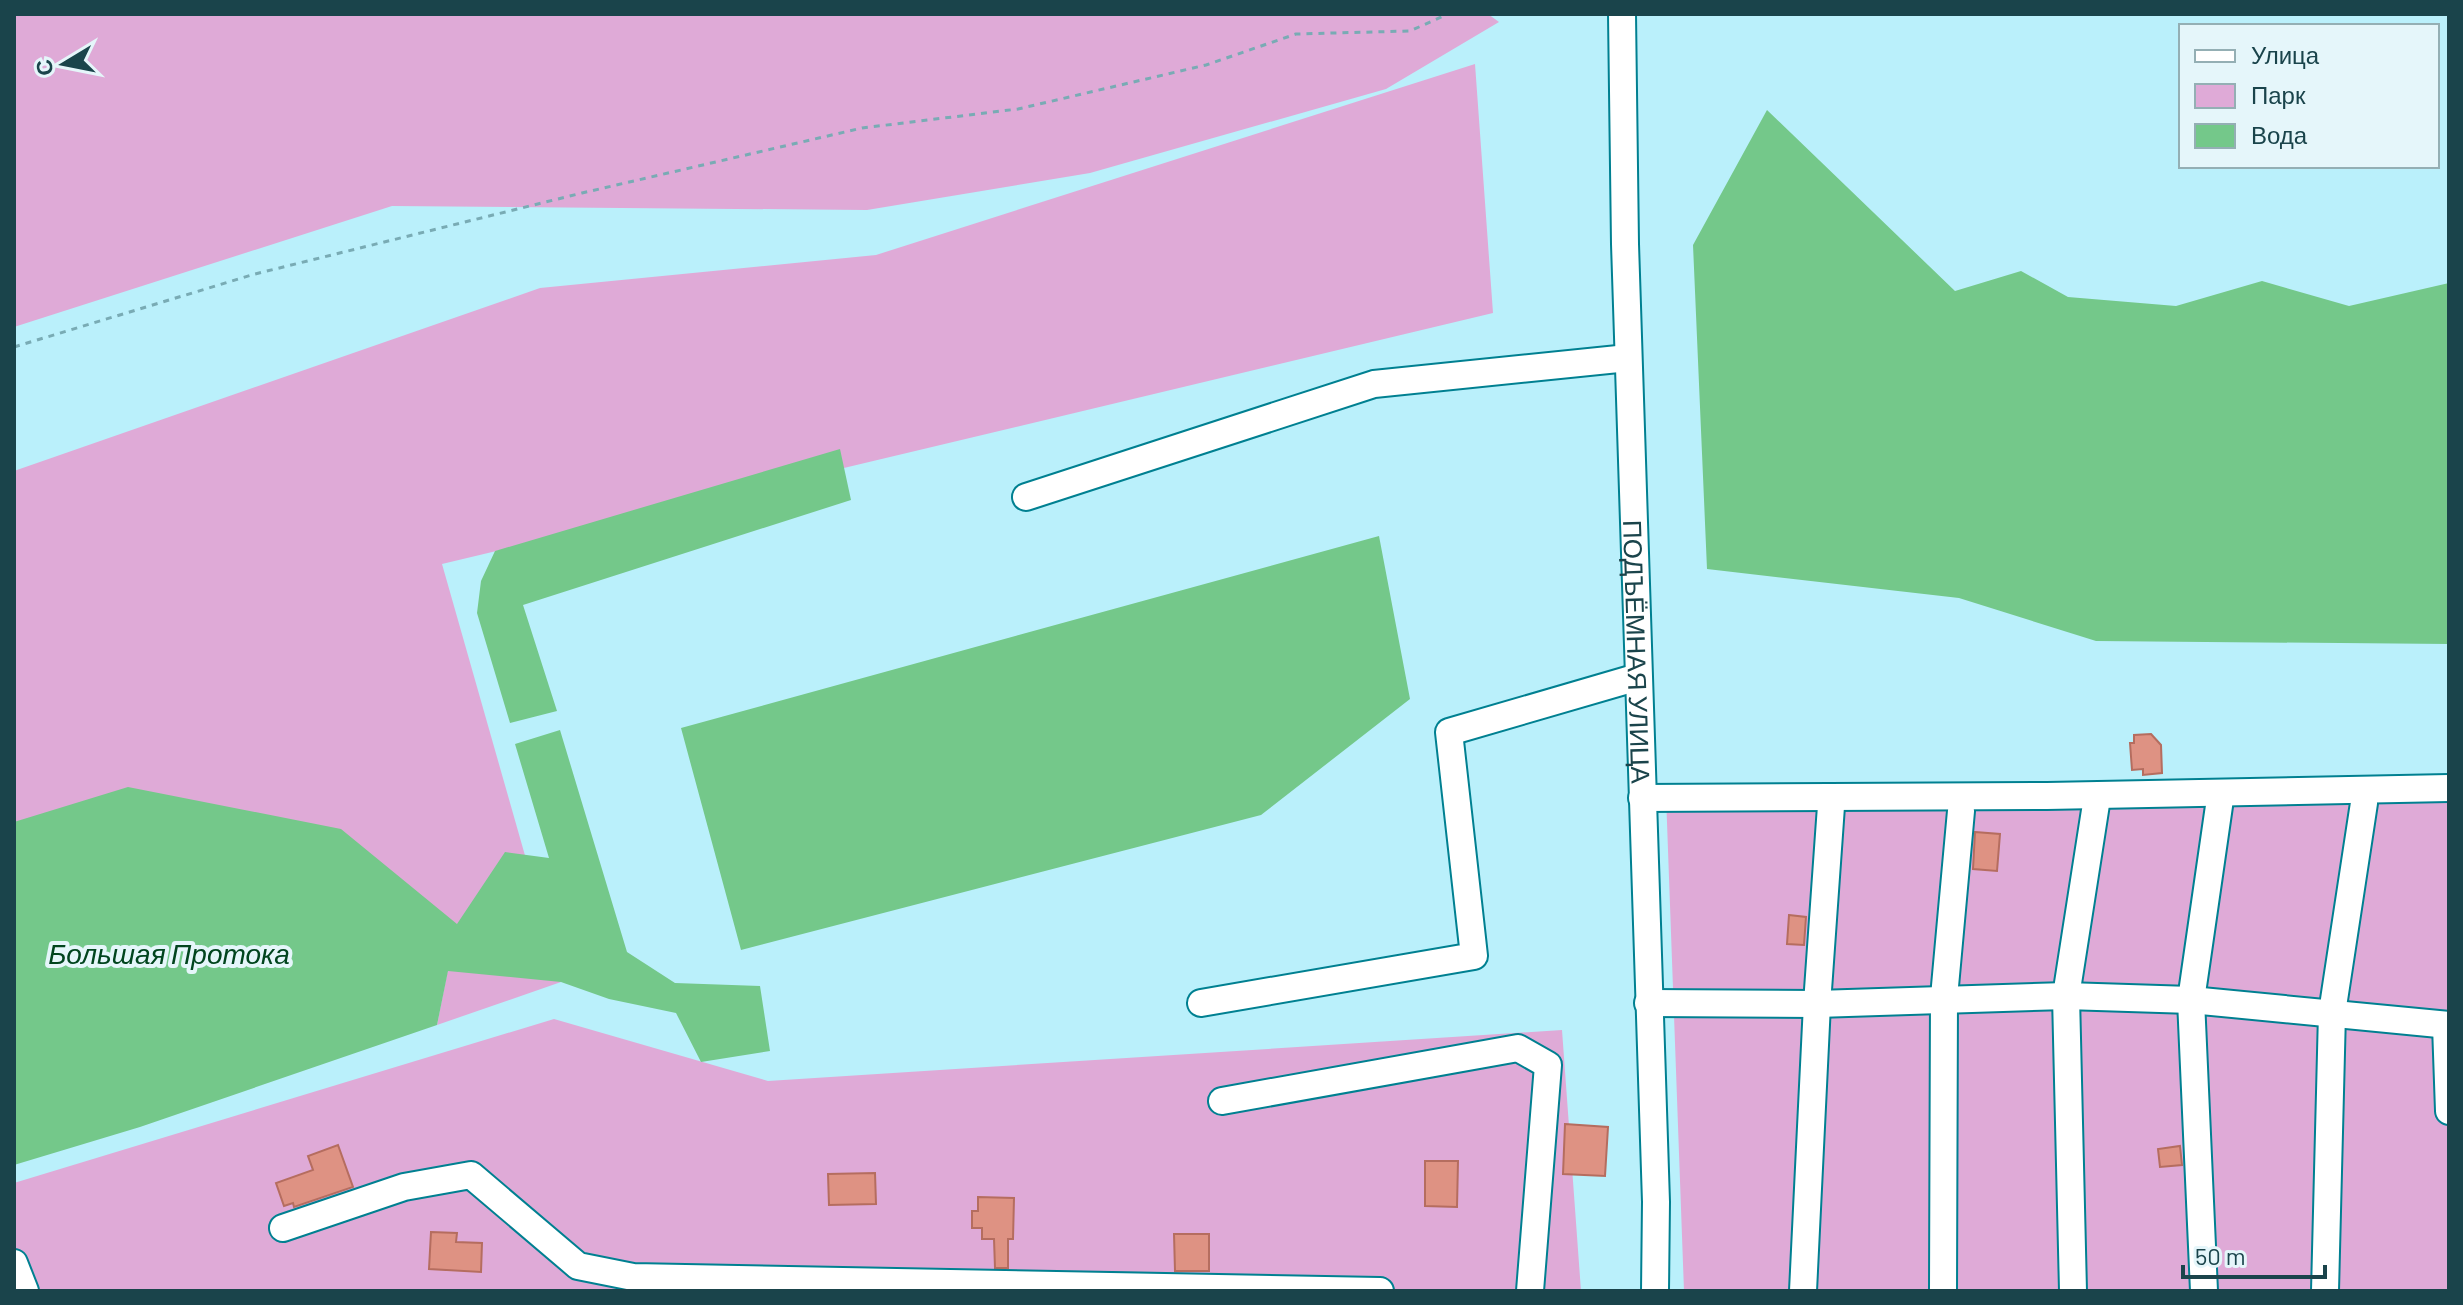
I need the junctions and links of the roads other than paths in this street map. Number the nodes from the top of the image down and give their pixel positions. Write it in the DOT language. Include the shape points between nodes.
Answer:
graph roads {
  1 [pos="1622,14"];
  2 [pos="1628,358"];
  3 [pos="1026,497"];
  4 [pos="1638,677"];
  5 [pos="2449,788"];
  6 [pos="1642,798"];
  7 [pos="2220,799"];
  8 [pos="2364,803"];
  9 [pos="2096,804"];
  10 [pos="1831,806"];
  11 [pos="1961,811"];
  12 [pos="2066,996"];
  13 [pos="1944,997"];
  14 [pos="2191,1000"];
  15 [pos="1201,1003"];
  16 [pos="1648,1003"];
  17 [pos="1817,1004"];
  18 [pos="2332,1013"];
  19 [pos="2447,1025"];
  20 [pos="1222,1101"];
  21 [pos="2449,1111"];
  22 [pos="283,1228"];
  23 [pos="14,1263"];
  24 [pos="25,1291"];
  25 [pos="1380,1291"];
  26 [pos="1530,1291"];
  27 [pos="1655,1291"];
  28 [pos="1803,1291"];
  29 [pos="1943,1291"];
  30 [pos="2073,1291"];
  31 [pos="2204,1291"];
  32 [pos="2325,1291"];
  1 -- 2 [label="street, ПОДЪЁМНАЯ УЛИЦА"];
  2 -- 3 [label="street" via="1374,384"];
  2 -- 4 [label="street, ПОДЪЁМНАЯ УЛИЦА"];
  4 -- 6 [label="street, ПОДЪЁМНАЯ УЛИЦА"];
  4 -- 15 [label="street" via="1449,732 1474,956"];
  5 -- 6 [label="street"];
  6 -- 16 [label="street, ПОДЪЁМНАЯ УЛИЦА"];
  7 -- 14 [label="street"];
  8 -- 18 [label="street"];
  9 -- 12 [label="street"];
  10 -- 17 [label="street"];
  11 -- 13 [label="street"];
  12 -- 13 [label="street"];
  12 -- 14 [label="street"];
  12 -- 30 [label="street"];
  13 -- 17 [label="street"];
  13 -- 29 [label="street"];
  14 -- 18 [label="street"];
  14 -- 31 [label="street"];
  16 -- 17 [label="street"];
  16 -- 27 [label="street, ПОДЪЁМНАЯ УЛИЦА"];
  17 -- 28 [label="street"];
  18 -- 19 [label="street"];
  18 -- 32 [label="street"];
  19 -- 21 [label="street"];
  20 -- 26 [label="street" via="1518,1048 1548,1065"];
  22 -- 25 [label="street" via="404,1187 471,1175 578,1266 633,1277"];
  23 -- 24 [label="street"];
}
